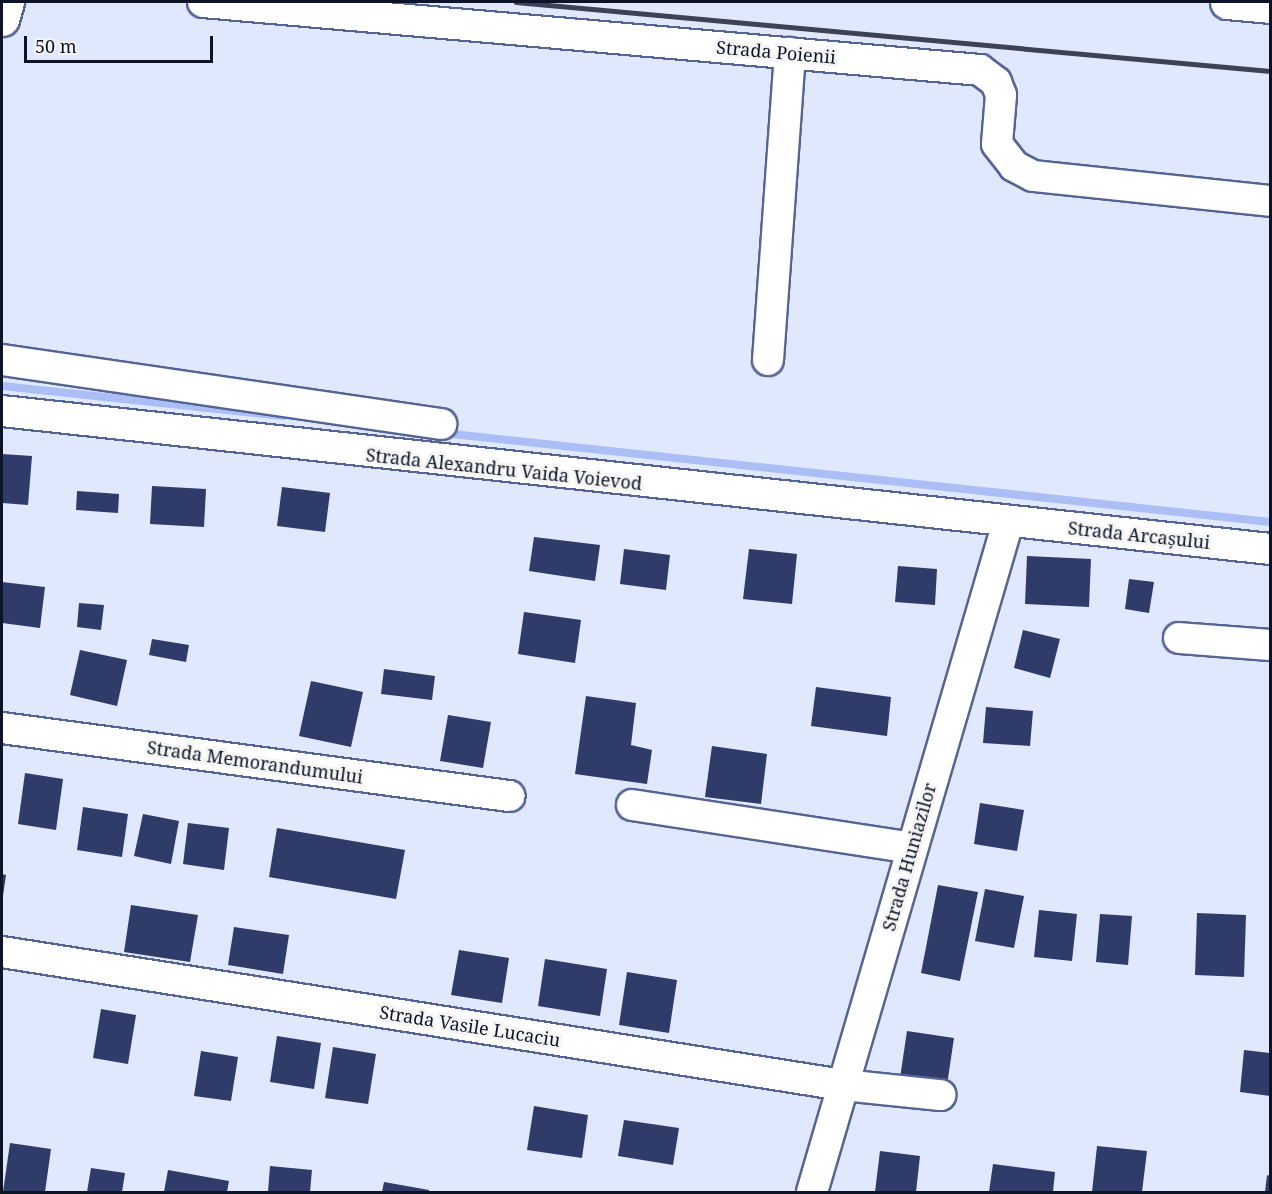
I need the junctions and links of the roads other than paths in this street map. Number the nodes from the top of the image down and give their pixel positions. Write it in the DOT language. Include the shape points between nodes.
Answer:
graph roads {
  1 [pos="7,2"];
  2 [pos="203,2"];
  3 [pos="1227,2"];
  4 [pos="1270,6"];
  5 [pos="2,19"];
  6 [pos="790,53"];
  7 [pos="1270,201"];
  8 [pos="2,360"];
  9 [pos="768,360"];
  10 [pos="2,411"];
  11 [pos="441,424"];
  12 [pos="1008,522"];
  13 [pos="1270,549"];
  14 [pos="1179,638"];
  15 [pos="1270,645"];
  16 [pos="2,728"];
  17 [pos="508,796"];
  18 [pos="632,805"];
  19 [pos="912,848"];
  20 [pos="2,952"];
  21 [pos="843,1085"];
  22 [pos="940,1095"];
  23 [pos="812,1192"];
  1 -- 5 [label="street"];
  2 -- 6 [label="street, Strada Poienii"];
  3 -- 4 [label="street"];
  6 -- 7 [label="street, Strada Poienii" via="980,70 996,82 1001,95 997,144 1014,165 1033,176"];
  6 -- 9 [label="street"];
  8 -- 11 [label="street"];
  10 -- 12 [label="street, Strada Alexandru Vaida Voievod"];
  12 -- 13 [label="street, Strada Arcașului"];
  12 -- 19 [label="street, Strada Huniazilor"];
  14 -- 15 [label="street"];
  16 -- 17 [label="street, Strada Memorandumului"];
  18 -- 19 [label="street"];
  19 -- 21 [label="street, Strada Huniazilor"];
  20 -- 21 [label="street, Strada Vasile Lucaciu"];
  21 -- 22 [label="street, Strada Vasile Lucaciu"];
  21 -- 23 [label="street, Strada Huniazilor"];
}
